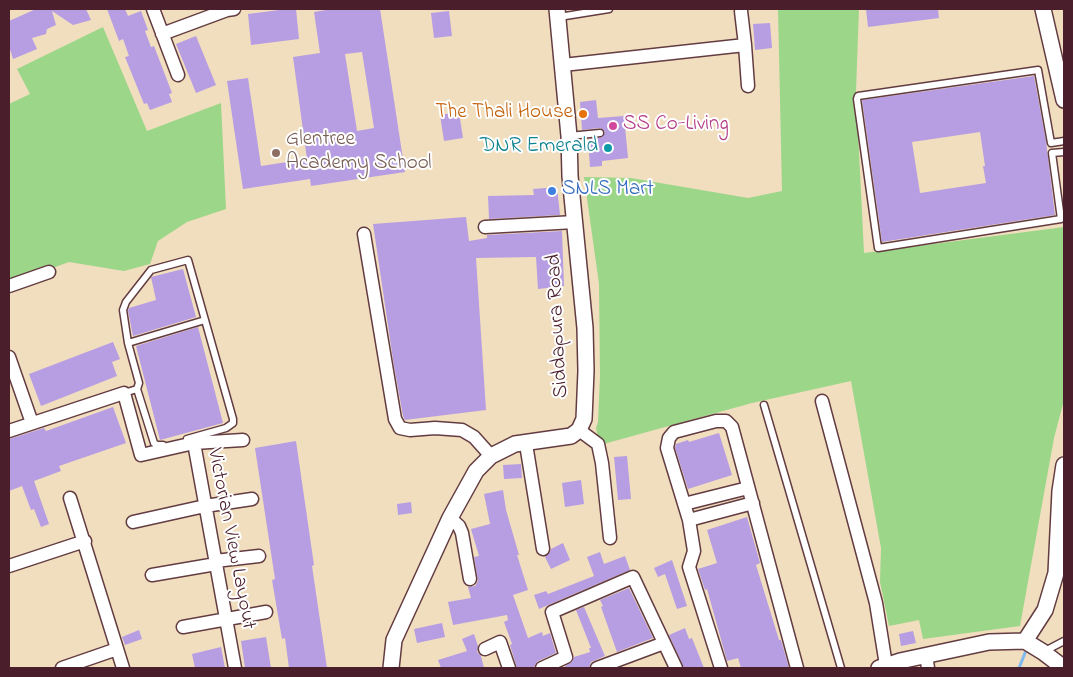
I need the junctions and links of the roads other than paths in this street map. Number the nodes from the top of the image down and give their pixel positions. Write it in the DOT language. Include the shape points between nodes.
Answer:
graph roads {
  1 [pos="153,9"];
  2 [pos="229,9"];
  3 [pos="609,9"];
  4 [pos="1044,9"];
  5 [pos="741,11"];
  6 [pos="558,13"];
  7 [pos="162,34"];
  8 [pos="745,45"];
  9 [pos="563,64"];
  10 [pos="178,76"];
  11 [pos="748,86"];
  12 [pos="1064,100"];
  13 [pos="600,132"];
  14 [pos="569,136"];
  15 [pos="1064,141"];
  16 [pos="1064,152"];
  17 [pos="575,222"];
  18 [pos="485,227"];
  19 [pos="364,234"];
  20 [pos="49,272"];
  21 [pos="9,286"];
  22 [pos="205,320"];
  23 [pos="128,343"];
  24 [pos="9,356"];
  25 [pos="136,389"];
  26 [pos="124,393"];
  27 [pos="822,401"];
  28 [pos="764,405"];
  29 [pos="32,423"];
  30 [pos="579,430"];
  31 [pos="9,431"];
  32 [pos="243,440"];
  33 [pos="194,444"];
  34 [pos="526,444"];
  35 [pos="491,456"];
  36 [pos="1064,465"];
  37 [pos="748,488"];
  38 [pos="70,498"];
  39 [pos="252,499"];
  40 [pos="752,503"];
  41 [pos="684,504"];
  42 [pos="205,506"];
  43 [pos="450,518"];
  44 [pos="689,520"];
  45 [pos="133,522"];
  46 [pos="610,538"];
  47 [pos="84,541"];
  48 [pos="543,549"];
  49 [pos="259,556"];
  50 [pos="215,562"];
  51 [pos="9,566"];
  52 [pos="152,575"];
  53 [pos="470,579"];
  54 [pos="266,612"];
  55 [pos="226,620"];
  56 [pos="183,627"];
  57 [pos="1025,641"];
  58 [pos="1064,641"];
  59 [pos="664,643"];
  60 [pos="117,649"];
  61 [pos="485,649"];
  62 [pos="1043,652"];
  63 [pos="927,662"];
  64 [pos="882,666"];
  65 [pos="62,668"];
  66 [pos="123,668"];
  67 [pos="235,668"];
  68 [pos="390,668"];
  69 [pos="509,668"];
  70 [pos="542,668"];
  71 [pos="596,668"];
  72 [pos="676,668"];
  73 [pos="721,668"];
  74 [pos="797,668"];
  75 [pos="841,668"];
  76 [pos="1064,668"];
  1 -- 7 [label="street"];
  2 -- 7 [label="street"];
  3 -- 6 [label="lane"];
  4 -- 12 [label="street"];
  5 -- 8 [label="street"];
  6 -- 9 [label="street, Siddapura Road"];
  7 -- 10 [label="street"];
  8 -- 9 [label="street"];
  8 -- 11 [label="street"];
  9 -- 14 [label="street, Siddapura Road"];
  13 -- 14 [label="lane"];
  14 -- 17 [label="street, Siddapura Road"];
  15 -- 16 [label="lane" via="1051,143 1038,70 858,96 857,99 878,248 1062,219 1052,153"];
  17 -- 18 [label="street"];
  17 -- 30 [label="street, Siddapura Road" via="586,371 584,420"];
  19 -- 35 [label="street" via="397,423 400,428 410,430 462,430 474,437"];
  20 -- 21 [label="street"];
  22 -- 23 [label="lane"];
  22 -- 23 [label="lane" via="188,260 154,268 124,306"];
  22 -- 25 [label="lane" via="233,420 230,426 157,445"];
  23 -- 25 [label="lane" via="139,384"];
  24 -- 29 [label="street"];
  25 -- 26 [label="lane"];
  26 -- 29 [label="street"];
  26 -- 33 [label="street, Victorian View Layout" via="141,455"];
  27 -- 64 [label="street" via="876,603"];
  28 -- 75 [label="lane"];
  29 -- 31 [label="street"];
  30 -- 34 [label="street" via="570,436"];
  30 -- 46 [label="street" via="598,444"];
  32 -- 33 [label="street"];
  33 -- 42 [label="street, Victorian View Layout"];
  34 -- 35 [label="street" via="515,444"];
  34 -- 48 [label="street"];
  35 -- 43 [label="street" via="476,471"];
  36 -- 57 [label="street" via="1056,572 1045,610"];
  37 -- 40 [label="street"];
  37 -- 41 [label="street"];
  37 -- 41 [label="street" via="732,427 726,421 716,421 674,432 669,438 667,448"];
  38 -- 47 [label="street"];
  39 -- 42 [label="street"];
  40 -- 44 [label="street"];
  40 -- 74 [label="street"];
  41 -- 44 [label="street"];
  42 -- 45 [label="street"];
  42 -- 50 [label="street, Victorian View Layout"];
  43 -- 53 [label="street" via="462,534"];
  43 -- 68 [label="street" via="394,640"];
  44 -- 73 [label="street" via="694,551 689,567"];
  47 -- 51 [label="street"];
  47 -- 60 [label="street"];
  49 -- 50 [label="street"];
  50 -- 52 [label="street"];
  50 -- 55 [label="street, Victorian View Layout"];
  54 -- 55 [label="street"];
  55 -- 56 [label="street"];
  55 -- 67 [label="street, Victorian View Layout"];
  57 -- 62 [label="street"];
  57 -- 63 [label="street" via="989,642"];
  58 -- 62 [label="lane"];
  59 -- 70 [label="street" via="633,577 552,612 566,657"];
  59 -- 71 [label="street"];
  59 -- 72 [label="street"];
  60 -- 65 [label="street"];
  60 -- 66 [label="street"];
  61 -- 69 [label="street" via="500,642"];
  62 -- 76 [label="street"];
  63 -- 64 [label="street"];
}
